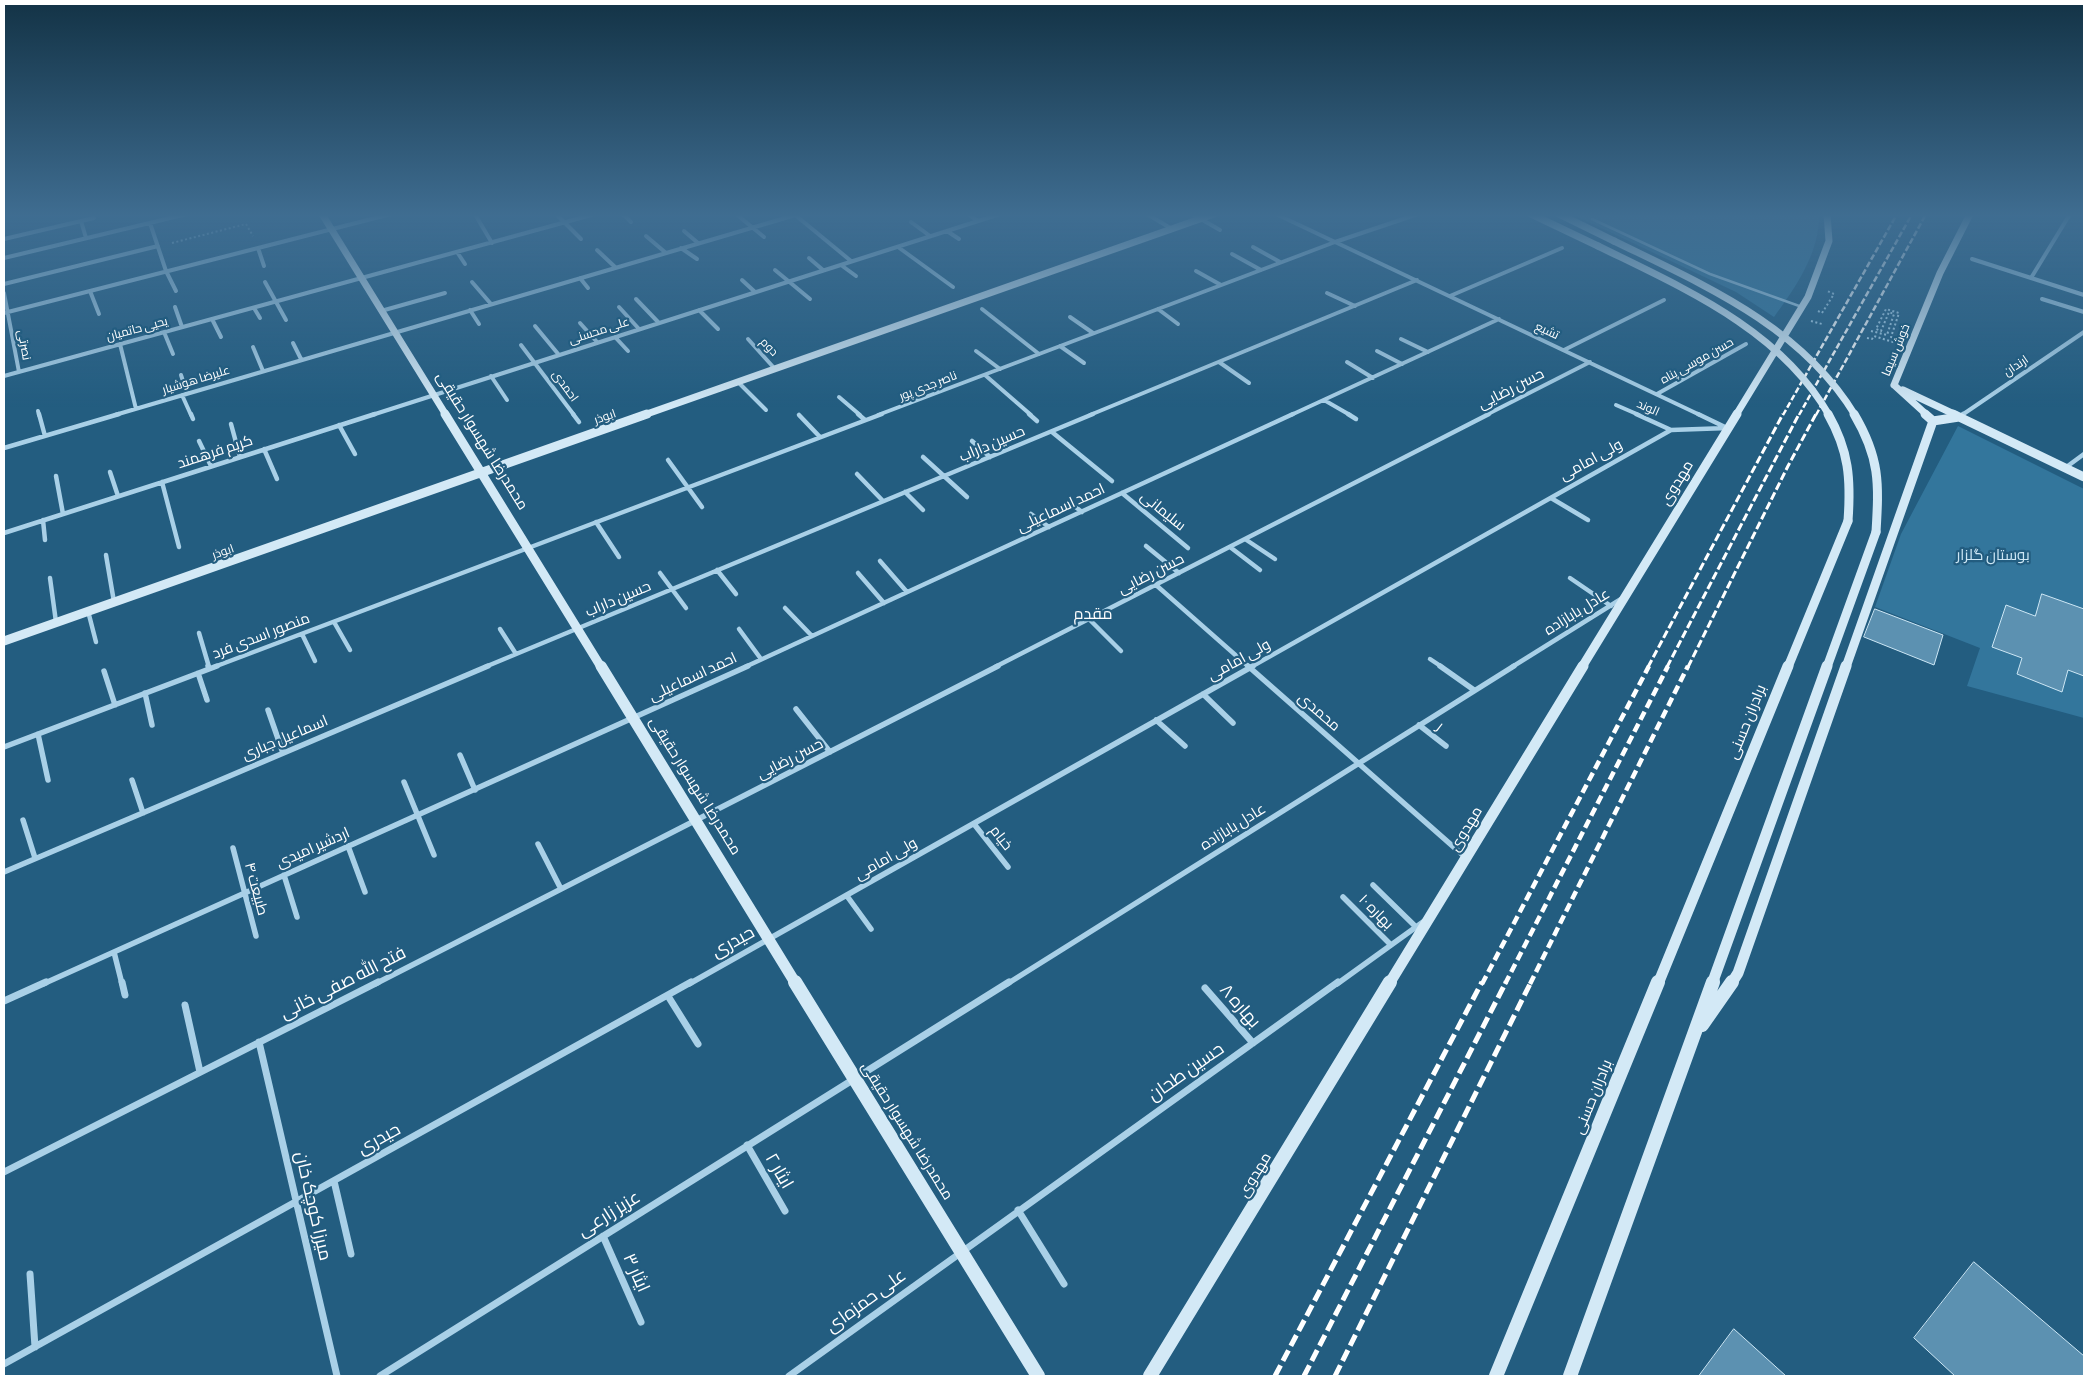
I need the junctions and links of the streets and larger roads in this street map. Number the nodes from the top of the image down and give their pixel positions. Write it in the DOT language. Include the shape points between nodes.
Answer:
graph roads {
  1 [pos="27,278"];
  2 [pos="138,278"];
  3 [pos="170,278"];
  4 [pos="361,278"];
  5 [pos="362,278"];
  6 [pos="579,278"];
  7 [pos="580,278"];
  8 [pos="784,278"];
  9 [pos="799,278"];
  10 [pos="941,278"];
  11 [pos="1032,278"];
  12 [pos="1209,278"];
  13 [pos="1238,278"];
  14 [pos="1413,278"];
  15 [pos="1491,278"];
  16 [pos="1660,278"];
  17 [pos="1690,278"];
  18 [pos="1814,278"];
  19 [pos="1938,278"];
  20 [pos="2032,278"];
  21 [pos="742,280"];
  22 [pos="1416,280"];
  23 [pos="265,282"];
  24 [pos="472,282"];
  25 [pos="788,282"];
  26 [pos="4,284"];
  27 [pos="1220,285"];
  28 [pos="953,287"];
  29 [pos="588,288"];
  30 [pos="90,291"];
  31 [pos="176,291"];
  32 [pos="445,292"];
  33 [pos="755,292"];
  34 [pos="4,293"];
  35 [pos="1327,293"];
  36 [pos="2084,295"];
  37 [pos="1450,296"];
  38 [pos="636,299"];
  39 [pos="810,299"];
  40 [pos="2042,299"];
  41 [pos="1664,300"];
  42 [pos="276,302"];
  43 [pos="491,304"];
  44 [pos="1355,306"];
  45 [pos="175,307"];
  46 [pos="619,307"];
  47 [pos="254,308"];
  48 [pos="982,309"];
  49 [pos="1158,309"];
  50 [pos="470,310"];
  51 [pos="699,310"];
  52 [pos="381,311"];
  53 [pos="6,312"];
  54 [pos="2084,312"];
  55 [pos="99,314"];
  56 [pos="1070,317"];
  57 [pos="260,318"];
  58 [pos="212,319"];
  59 [pos="1499,319"];
  60 [pos="286,320"];
  61 [pos="659,323"];
  62 [pos="480,324"];
  63 [pos="580,324"];
  64 [pos="1178,324"];
  65 [pos="535,326"];
  66 [pos="182,328"];
  67 [pos="639,329"];
  68 [pos="718,329"];
  69 [pos="164,332"];
  70 [pos="394,332"];
  71 [pos="2084,332"];
  72 [pos="1093,334"];
  73 [pos="221,337"];
  74 [pos="615,337"];
  75 [pos="1401,339"];
  76 [pos="748,340"];
  77 [pos="597,342"];
  78 [pos="292,343"];
  79 [pos="120,344"];
  80 [pos="1746,344"];
  81 [pos="521,345"];
  82 [pos="1060,346"];
  83 [pos="253,347"];
  84 [pos="1564,350"];
  85 [pos="628,351"];
  86 [pos="976,351"];
  87 [pos="1377,351"];
  88 [pos="1428,352"];
  89 [pos="173,354"];
  90 [pos="1039,354"];
  91 [pos="559,355"];
  92 [pos="301,359"];
  93 [pos="535,362"];
  94 [pos="1219,362"];
  95 [pos="1347,362"];
  96 [pos="1590,362"];
  97 [pos="1084,363"];
  98 [pos="1402,364"];
  99 [pos="775,369"];
  100 [pos="1000,369"];
  101 [pos="263,370"];
  102 [pos="19,372"];
  103 [pos="985,374"];
  104 [pos="182,375"];
  105 [pos="4,376"];
  106 [pos="491,376"];
  107 [pos="1373,378"];
  108 [pos="738,382"];
  109 [pos="1249,383"];
  110 [pos="1894,385"];
  111 [pos="185,394"];
  112 [pos="1657,394"];
  113 [pos="433,395"];
  114 [pos="839,397"];
  115 [pos="507,400"];
  116 [pos="1324,400"];
  117 [pos="1616,405"];
  118 [pos="136,409"];
  119 [pos="766,410"];
  120 [pos="38,411"];
  121 [pos="799,415"];
  122 [pos="1959,417"];
  123 [pos="193,419"];
  124 [pos="1356,419"];
  125 [pos="865,420"];
  126 [pos="1037,421"];
  127 [pos="1932,421"];
  128 [pos="578,422"];
  129 [pos="231,424"];
  130 [pos="339,425"];
  131 [pos="1728,428"];
  132 [pos="1671,430"];
  133 [pos="1052,432"];
  134 [pos="45,436"];
  135 [pos="820,437"];
  136 [pos="199,441"];
  137 [pos="972,441"];
  138 [pos="4,448"];
  139 [pos="264,449"];
  140 [pos="355,454"];
  141 [pos="2084,454"];
  142 [pos="240,457"];
  143 [pos="923,457"];
  144 [pos="990,457"];
  145 [pos="668,460"];
  146 [pos="211,466"];
  147 [pos="2065,468"];
  148 [pos="110,472"];
  149 [pos="481,472"];
  150 [pos="857,474"];
  151 [pos="56,476"];
  152 [pos="945,476"];
  153 [pos="2084,477"];
  154 [pos="277,479"];
  155 [pos="1112,481"];
  156 [pos="162,482"];
  157 [pos="688,488"];
  158 [pos="905,492"];
  159 [pos="1122,494"];
  160 [pos="118,496"];
  161 [pos="967,497"];
  162 [pos="1551,498"];
  163 [pos="883,502"];
  164 [pos="1069,502"];
  165 [pos="702,507"];
  166 [pos="923,510"];
  167 [pos="1082,512"];
  168 [pos="63,514"];
  169 [pos="1031,514"];
  170 [pos="43,520"];
  171 [pos="1588,520"];
  172 [pos="596,522"];
  173 [pos="1049,527"];
  174 [pos="4,533"];
  175 [pos="1245,539"];
  176 [pos="45,540"];
  177 [pos="1146,546"];
  178 [pos="180,547"];
  179 [pos="1230,547"];
  180 [pos="528,548"];
  181 [pos="1188,548"];
  182 [pos="106,555"];
  183 [pos="619,557"];
  184 [pos="1275,559"];
  185 [pos="880,561"];
  186 [pos="717,570"];
  187 [pos="1260,570"];
  188 [pos="660,573"];
  189 [pos="858,573"];
  190 [pos="1179,573"];
  191 [pos="50,578"];
  192 [pos="1570,578"];
  193 [pos="1156,585"];
  194 [pos="673,588"];
  195 [pos="907,592"];
  196 [pos="736,594"];
  197 [pos="1625,596"];
  198 [pos="114,602"];
  199 [pos="884,603"];
  200 [pos="1611,606"];
  201 [pos="686,608"];
  202 [pos="785,608"];
  203 [pos="88,611"];
  204 [pos="1089,619"];
  205 [pos="56,622"];
  206 [pos="334,622"];
  207 [pos="577,628"];
  208 [pos="500,629"];
  209 [pos="739,629"];
  210 [pos="199,633"];
  211 [pos="302,634"];
  212 [pos="812,636"];
  213 [pos="4,641"];
  214 [pos="96,642"];
  215 [pos="350,650"];
  216 [pos="1121,651"];
  217 [pos="516,654"];
  218 [pos="761,659"];
  219 [pos="1430,659"];
  220 [pos="315,661"];
  221 [pos="1250,668"];
  222 [pos="209,669"];
  223 [pos="104,671"];
  224 [pos="198,673"];
  225 [pos="1474,690"];
  226 [pos="145,693"];
  227 [pos="1203,694"];
  228 [pos="207,700"];
  229 [pos="115,704"];
  230 [pos="796,709"];
  231 [pos="268,710"];
  232 [pos="633,719"];
  233 [pos="1156,720"];
  234 [pos="1233,722"];
  235 [pos="152,725"];
  236 [pos="1419,725"];
  237 [pos="38,734"];
  238 [pos="1185,746"];
  239 [pos="1446,746"];
  240 [pos="4,747"];
  241 [pos="830,752"];
  242 [pos="284,753"];
  243 [pos="460,755"];
  244 [pos="1359,763"];
  245 [pos="48,780"];
  246 [pos="132,780"];
  247 [pos="404,782"];
  248 [pos="475,790"];
  249 [pos="143,812"];
  250 [pos="417,816"];
  251 [pos="22,820"];
  252 [pos="696,821"];
  253 [pos="974,824"];
  254 [pos="538,844"];
  255 [pos="348,846"];
  256 [pos="233,848"];
  257 [pos="434,855"];
  258 [pos="1466,857"];
  259 [pos="35,858"];
  260 [pos="1008,867"];
  261 [pos="4,872"];
  262 [pos="284,875"];
  263 [pos="1373,885"];
  264 [pos="561,890"];
  265 [pos="365,892"];
  266 [pos="244,893"];
  267 [pos="846,896"];
  268 [pos="1343,897"];
  269 [pos="296,917"];
  270 [pos="1429,918"];
  271 [pos="1416,927"];
  272 [pos="871,929"];
  273 [pos="256,936"];
  274 [pos="769,939"];
  275 [pos="1391,945"];
  276 [pos="114,952"];
  277 [pos="1205,988"];
  278 [pos="125,995"];
  279 [pos="668,996"];
  280 [pos="4,1001"];
  281 [pos="185,1005"];
  282 [pos="1694,1039"];
  283 [pos="259,1042"];
  284 [pos="698,1044"];
  285 [pos="1253,1044"];
  286 [pos="200,1072"];
  287 [pos="854,1078"];
  288 [pos="747,1146"];
  289 [pos="4,1172"];
  290 [pos="334,1181"];
  291 [pos="296,1202"];
  292 [pos="1018,1210"];
  293 [pos="785,1211"];
  294 [pos="603,1236"];
  295 [pos="961,1251"];
  296 [pos="351,1254"];
  297 [pos="30,1274"];
  298 [pos="1064,1284"];
  299 [pos="641,1322"];
  300 [pos="35,1347"];
  301 [pos="4,1364"];
  302 [pos="337,1376"];
  303 [pos="380,1376"];
  304 [pos="789,1376"];
  305 [pos="1038,1376"];
  306 [pos="1150,1376"];
  307 [pos="1496,1376"];
  308 [pos="1570,1376"];
  1 -- 26 [label="street"];
  2 -- 30 [label="street"];
  3 -- 31 [label="street"];
  4 -- 42 [label="street, یحیی حاتمیان"];
  5 -- 52 [label="street, محمدرضا شهسوار حقیقی"];
  6 -- 43 [label="street, علیرضا هوشیار"];
  7 -- 29 [label="street"];
  8 -- 25 [label="street"];
  9 -- 25 [label="street, علی محسنی"];
  10 -- 28 [label="street"];
  11 -- 99 [label="street, ابوذر"];
  12 -- 27 [label="street"];
  13 -- 27 [label="street, ناصر جدی پور"];
  14 -- 22 [label="street, تشیع"];
  15 -- 37 [label="street"];
  16 -- 307 [label="street, برادران حسنی, bridge" via="1721,310 1758,334 1795,367 1819,398 1839,435 1850,477 1848,521"];
  17 -- 282 [label="street, bridge" via="1747,309 1820,367 1844,398 1866,435 1878,477 1876,532"];
  18 -- 131 [label="street, مهدوی" via="1805,302"];
  19 -- 110 [label="street, خوش سیما"];
  20 -- 36 [label="street"];
  21 -- 33 [label="street"];
  22 -- 37 [label="street, تشیع"];
  22 -- 44 [label="street, حسین داراب"];
  23 -- 42 [label="street"];
  24 -- 43 [label="street"];
  25 -- 33 [label="street, علی محسنی"];
  25 -- 39 [label="street"];
  27 -- 49 [label="street, ناصر جدی پور"];
  30 -- 53 [label="street"];
  30 -- 55 [label="street"];
  32 -- 52 [label="street"];
  33 -- 51 [label="street, علی محسنی"];
  34 -- 53 [label="street, نصرتی"];
  35 -- 44 [label="street"];
  37 -- 59 [label="street, تشیع"];
  38 -- 61 [label="street"];
  40 -- 54 [label="street"];
  41 -- 84 [label="street"];
  42 -- 47 [label="street, یحیی حاتمیان"];
  42 -- 60 [label="street"];
  43 -- 50 [label="street, علیرضا هوشیار"];
  44 -- 94 [label="street, حسین داراب"];
  45 -- 66 [label="street"];
  46 -- 67 [label="street"];
  47 -- 57 [label="street"];
  47 -- 58 [label="street, یحیی حاتمیان"];
  48 -- 90 [label="street"];
  49 -- 64 [label="street"];
  49 -- 72 [label="street, ناصر جدی پور"];
  50 -- 62 [label="street"];
  50 -- 70 [label="street, علیرضا هوشیار"];
  51 -- 61 [label="street, علی محسنی"];
  51 -- 68 [label="street"];
  52 -- 70 [label="street, محمدرضا شهسوار حقیقی"];
  53 -- 102 [label="street, نصرتی"];
  56 -- 72 [label="street"];
  58 -- 66 [label="street, یحیی حاتمیان"];
  58 -- 73 [label="street"];
  59 -- 84 [label="street, تشیع"];
  59 -- 88 [label="street, احمد اسماعیلی"];
  61 -- 67 [label="street, علی محسنی"];
  63 -- 77 [label="street"];
  65 -- 91 [label="street"];
  66 -- 69 [label="street, یحیی حاتمیان"];
  67 -- 74 [label="street, علی محسنی"];
  69 -- 79 [label="street, یحیی حاتمیان"];
  69 -- 89 [label="street"];
  70 -- 92 [label="street, علیرضا هوشیار"];
  70 -- 113 [label="street, محمدرضا شهسوار حقیقی"];
  71 -- 122 [label="street, ارندان"];
  72 -- 82 [label="street, ناصر جدی پور"];
  74 -- 77 [label="street, علی محسنی"];
  74 -- 85 [label="street"];
  75 -- 88 [label="street"];
  76 -- 99 [label="street, دوم"];
  77 -- 91 [label="street, علی محسنی"];
  78 -- 92 [label="street"];
  79 -- 102 [label="street, یحیی حاتمیان"];
  79 -- 118 [label="street"];
  80 -- 112 [label="street, حسن موسی پناه"];
  81 -- 93 [label="street, احمدی"];
  82 -- 90 [label="street, ناصر جدی پور"];
  82 -- 97 [label="street"];
  83 -- 101 [label="street"];
  84 -- 96 [label="street, تشیع"];
  86 -- 100 [label="street"];
  87 -- 98 [label="street"];
  88 -- 98 [label="street, احمد اسماعیلی"];
  90 -- 100 [label="street, ناصر جدی پور"];
  91 -- 93 [label="street, علی محسنی"];
  92 -- 101 [label="street, علیرضا هوشیار"];
  93 -- 106 [label="street, علی محسنی"];
  93 -- 128 [label="street, احمدی"];
  94 -- 109 [label="street"];
  94 -- 133 [label="street, حسین داراب"];
  95 -- 107 [label="street"];
  96 -- 112 [label="street, تشیع"];
  96 -- 175 [label="street, حسن رضایی"];
  98 -- 107 [label="street, احمد اسماعیلی"];
  99 -- 108 [label="street, ابوذر"];
  100 -- 103 [label="street, ناصر جدی پور"];
  101 -- 111 [label="street, علیرضا هوشیار"];
  102 -- 105 [label="street, یحیی حاتمیان"];
  103 -- 125 [label="street, ناصر جدی پور"];
  103 -- 126 [label="street"];
  104 -- 111 [label="street"];
  106 -- 113 [label="street, علی محسنی"];
  106 -- 115 [label="street"];
  107 -- 116 [label="street, احمد اسماعیلی"];
  108 -- 119 [label="street"];
  108 -- 149 [label="street, ابوذر"];
  110 -- 122 [label="street"];
  110 -- 127 [label="street"];
  111 -- 118 [label="street, علیرضا هوشیار"];
  111 -- 123 [label="street"];
  112 -- 131 [label="street, تشیع"];
  113 -- 130 [label="street, کریم فرهمند"];
  113 -- 149 [label="street, محمدرضا شهسوار حقیقی"];
  114 -- 125 [label="street"];
  116 -- 124 [label="street"];
  116 -- 159 [label="street, احمد اسماعیلی"];
  117 -- 132 [label="street, الوند"];
  118 -- 134 [label="street, علیرضا هوشیار"];
  120 -- 134 [label="street"];
  121 -- 135 [label="street"];
  122 -- 127 [label="street"];
  122 -- 147 [label="street"];
  125 -- 135 [label="street, ناصر جدی پور"];
  127 -- 282 [label="street" via="1738,973"];
  129 -- 142 [label="street"];
  130 -- 139 [label="street, کریم فرهمند"];
  130 -- 140 [label="street"];
  131 -- 132 [label="street, ولی امامی"];
  131 -- 197 [label="street, مهدوی"];
  132 -- 162 [label="street, ولی امامی"];
  133 -- 144 [label="street, حسین داراب"];
  133 -- 155 [label="street"];
  134 -- 138 [label="street, علیرضا هوشیار"];
  135 -- 157 [label="street, ناصر جدی پور"];
  136 -- 146 [label="street"];
  137 -- 144 [label="street"];
  139 -- 142 [label="street, کریم فرهمند"];
  139 -- 154 [label="street"];
  141 -- 147 [label="street"];
  142 -- 146 [label="street, کریم فرهمند"];
  143 -- 152 [label="street"];
  144 -- 152 [label="street, حسین داراب"];
  145 -- 157 [label="street"];
  146 -- 156 [label="street, کریم فرهمند"];
  147 -- 153 [label="street"];
  148 -- 160 [label="street"];
  149 -- 180 [label="street, محمدرضا شهسوار حقیقی"];
  149 -- 198 [label="street, ابوذر"];
  150 -- 163 [label="street"];
  151 -- 168 [label="street"];
  152 -- 158 [label="street, حسین داراب"];
  152 -- 161 [label="street"];
  156 -- 160 [label="street, کریم فرهمند"];
  156 -- 178 [label="street"];
  157 -- 165 [label="street"];
  157 -- 172 [label="street, ناصر جدی پور"];
  158 -- 163 [label="street, حسین داراب"];
  158 -- 166 [label="street"];
  159 -- 167 [label="street, احمد اسماعیلی"];
  159 -- 181 [label="street, سلیمانی"];
  160 -- 168 [label="street, کریم فرهمند"];
  162 -- 171 [label="street"];
  162 -- 221 [label="street, ولی امامی"];
  163 -- 186 [label="street, حسین داراب"];
  164 -- 167 [label="street"];
  167 -- 173 [label="street, احمد اسماعیلی"];
  168 -- 170 [label="street, کریم فرهمند"];
  169 -- 173 [label="street"];
  170 -- 174 [label="street, کریم فرهمند"];
  170 -- 176 [label="street"];
  172 -- 180 [label="street, ناصر جدی پور"];
  172 -- 183 [label="street"];
  173 -- 195 [label="street, احمد اسماعیلی"];
  175 -- 179 [label="street, حسن رضایی"];
  175 -- 184 [label="street"];
  177 -- 190 [label="street"];
  179 -- 187 [label="street"];
  179 -- 190 [label="street, حسن رضایی"];
  180 -- 206 [label="street, منصور اسدی فرد"];
  180 -- 207 [label="street, محمدرضا شهسوار حقیقی"];
  182 -- 198 [label="street"];
  185 -- 195 [label="street"];
  186 -- 194 [label="street, حسین داراب"];
  186 -- 196 [label="street"];
  188 -- 194 [label="street"];
  189 -- 199 [label="street"];
  190 -- 193 [label="street, حسن رضایی"];
  191 -- 205 [label="street"];
  192 -- 200 [label="street"];
  193 -- 204 [label="street, حسن رضایی"];
  193 -- 221 [label="street, محمدی"];
  194 -- 201 [label="street"];
  194 -- 207 [label="street, حسین داراب"];
  195 -- 199 [label="street, احمد اسماعیلی"];
  197 -- 200 [label="street, عادل بابازاده"];
  197 -- 258 [label="street, مهدوی"];
  198 -- 203 [label="street, ابوذر"];
  199 -- 212 [label="street, احمد اسماعیلی"];
  200 -- 225 [label="street, عادل بابازاده"];
  202 -- 212 [label="street"];
  203 -- 205 [label="street, ابوذر"];
  203 -- 214 [label="street"];
  204 -- 216 [label="street"];
  204 -- 241 [label="street, حسن رضایی"];
  205 -- 213 [label="street, ابوذر"];
  206 -- 211 [label="street, منصور اسدی فرد"];
  206 -- 215 [label="street"];
  207 -- 217 [label="street, اسماعیل جباری"];
  207 -- 232 [label="street, محمدرضا شهسوار حقیقی"];
  208 -- 217 [label="street"];
  209 -- 218 [label="street"];
  210 -- 222 [label="street"];
  211 -- 220 [label="street"];
  211 -- 222 [label="street, منصور اسدی فرد"];
  212 -- 218 [label="street, احمد اسماعیلی"];
  217 -- 242 [label="street, اسماعیل جباری"];
  218 -- 232 [label="street, احمد اسماعیلی"];
  219 -- 225 [label="street"];
  221 -- 227 [label="street, ولی امامی"];
  221 -- 244 [label="street, محمدی"];
  222 -- 224 [label="street, منصور اسدی فرد"];
  223 -- 229 [label="street"];
  224 -- 226 [label="street, منصور اسدی فرد"];
  224 -- 228 [label="street"];
  225 -- 236 [label="street, عادل بابازاده"];
  226 -- 229 [label="street, منصور اسدی فرد"];
  226 -- 235 [label="street"];
  227 -- 233 [label="street, ولی امامی"];
  227 -- 234 [label="street"];
  229 -- 237 [label="street, منصور اسدی فرد"];
  230 -- 241 [label="street"];
  231 -- 242 [label="street"];
  232 -- 248 [label="street, اردشیر امیدی"];
  232 -- 252 [label="street, محمدرضا شهسوار حقیقی"];
  233 -- 238 [label="street"];
  233 -- 253 [label="street, ولی امامی"];
  236 -- 239 [label="street, ر"];
  236 -- 244 [label="street, عادل بابازاده"];
  237 -- 240 [label="street, منصور اسدی فرد"];
  237 -- 245 [label="street"];
  241 -- 252 [label="street, حسن رضایی"];
  242 -- 249 [label="street, اسماعیل جباری"];
  243 -- 248 [label="street"];
  244 -- 258 [label="street, محمدی"];
  244 -- 287 [label="street, عادل بابازاده"];
  246 -- 249 [label="street"];
  247 -- 250 [label="street"];
  248 -- 250 [label="street, اردشیر امیدی"];
  249 -- 259 [label="street, اسماعیل جباری"];
  250 -- 255 [label="street, اردشیر امیدی"];
  250 -- 257 [label="street"];
  251 -- 259 [label="street"];
  252 -- 264 [label="street, فتح الله صفی خانی"];
  252 -- 274 [label="street, محمدرضا شهسوار حقیقی"];
  253 -- 260 [label="street, خیام"];
  253 -- 267 [label="street, ولی امامی"];
  254 -- 264 [label="street"];
  255 -- 262 [label="street, اردشیر امیدی"];
  255 -- 265 [label="street"];
  256 -- 266 [label="street, طبیعت ۴"];
  258 -- 270 [label="street, مهدوی"];
  259 -- 261 [label="street, اسماعیل جباری"];
  262 -- 266 [label="street, اردشیر امیدی"];
  262 -- 269 [label="street"];
  263 -- 271 [label="street"];
  264 -- 283 [label="street, فتح الله صفی خانی"];
  266 -- 273 [label="street, طبیعت ۴"];
  266 -- 276 [label="street, اردشیر امیدی"];
  267 -- 272 [label="street"];
  267 -- 274 [label="street, ولی امامی"];
  268 -- 275 [label="street, بهاره ۱۰"];
  270 -- 271 [label="street, حسین طحان"];
  270 -- 306 [label="street, مهدوی"];
  271 -- 275 [label="street, حسین طحان"];
  274 -- 279 [label="street, حیدری"];
  274 -- 287 [label="street, محمدرضا شهسوار حقیقی"];
  275 -- 285 [label="street, حسین طحان"];
  276 -- 278 [label="street"];
  276 -- 280 [label="street, اردشیر امیدی"];
  277 -- 285 [label="street, بهاره ۸"];
  279 -- 284 [label="street"];
  279 -- 290 [label="street, حیدری"];
  281 -- 286 [label="street"];
  282 -- 308 [label="street"];
  283 -- 286 [label="street, فتح الله صفی خانی"];
  283 -- 291 [label="street, میرزا کوچک خان"];
  285 -- 292 [label="street, حسین طحان"];
  286 -- 289 [label="street, فتح الله صفی خانی"];
  287 -- 288 [label="street, عزیز زارعی"];
  287 -- 295 [label="street, محمدرضا شهسوار حقیقی"];
  288 -- 293 [label="street, ایثار ۲"];
  288 -- 294 [label="street, عزیز زارعی"];
  290 -- 291 [label="street, حیدری"];
  290 -- 296 [label="street"];
  291 -- 300 [label="street, حیدری"];
  291 -- 302 [label="street, میرزا کوچک خان"];
  292 -- 295 [label="street, حسین طحان"];
  292 -- 298 [label="street"];
  294 -- 299 [label="street, ایثار ۳"];
  294 -- 303 [label="street, عزیز زارعی"];
  295 -- 304 [label="street, علی حمزه‌ای"];
  295 -- 305 [label="street, محمدرضا شهسوار حقیقی"];
  297 -- 300 [label="street"];
  300 -- 301 [label="street, حیدری"];
}
